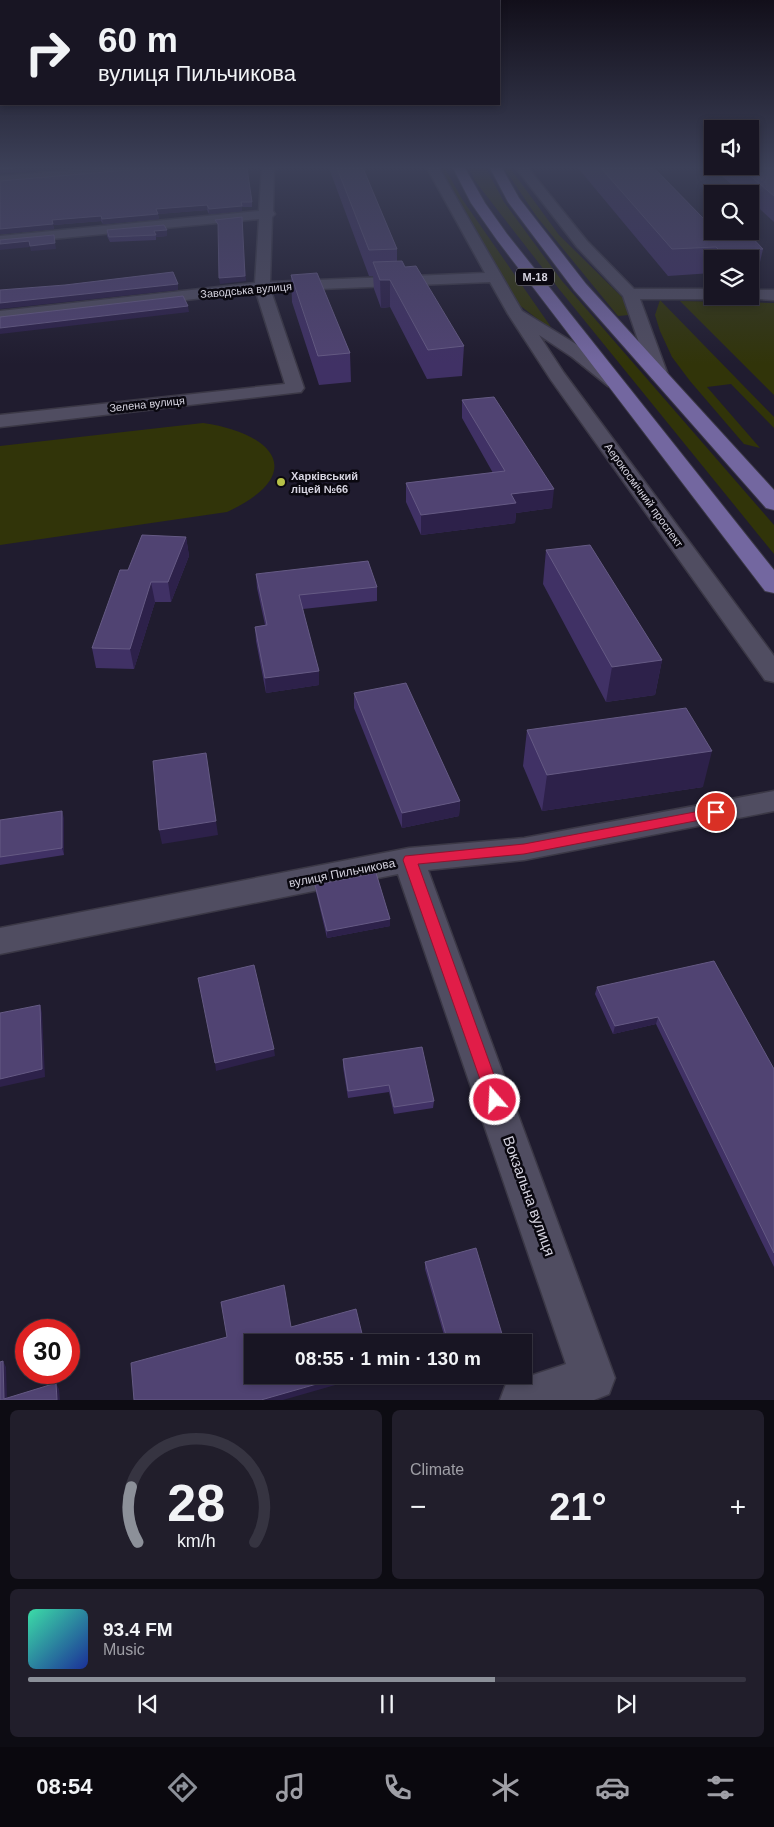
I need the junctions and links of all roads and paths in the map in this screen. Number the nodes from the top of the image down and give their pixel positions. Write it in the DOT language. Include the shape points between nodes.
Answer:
graph roads {
  1 [pos="69,233"];
  2 [pos="266,233"];
  3 [pos="470,233"];
  4 [pos="502,233"];
  5 [pos="539,233"];
  6 [pos="574,233"];
  7 [pos="0,240"];
  8 [pos="494,277"];
  9 [pos="262,287"];
  10 [pos="630,294"];
  11 [pos="704,294"];
  12 [pos="759,295"];
  13 [pos="774,295"];
  14 [pos="516,314"];
  15 [pos="0,316"];
  16 [pos="659,376"];
  17 [pos="614,382"];
  18 [pos="0,421"];
  19 [pos="774,502"];
  20 [pos="774,586"];
  21 [pos="774,674"];
  22 [pos="774,801"];
  23 [pos="410,860"];
  24 [pos="0,941"];
  25 [pos="522,1400"];
  1 -- 7 [label="street"];
  2 -- 9 [label="street"];
  3 -- 8 [label="street, Аерокосмічний проспект"];
  4 -- 17 [label="main road, Аерокосмічний проспект / М-18"];
  5 -- 16 [label="main road, М-18" via="568,272"];
  6 -- 10 [label="street"];
  8 -- 9 [label="street, Заводська вулиця"];
  8 -- 14 [label="street, Аерокосмічний проспект"];
  9 -- 15 [label="street, Заводська вулиця"];
  9 -- 18 [label="street, Зелена вулиця" via="294,388"];
  10 -- 11 [label="street"];
  10 -- 16 [label="street"];
  12 -- 13 [label="street"];
  14 -- 17 [label="street, Аерокосмічний проспект" via="578,353"];
  14 -- 21 [label="street, Аерокосмічний проспект" via="557,376"];
  16 -- 19 [label="main road, М-18"];
  17 -- 20 [label="main road, Аерокосмічний проспект / М-18"];
  22 -- 23 [label="street, вулиця Пильчикова" via="524,849"];
  23 -- 24 [label="street, вулиця Пильчикова"];
  23 -- 25 [label="street, Вокзальна вулиця" via="593,1378"];
}
